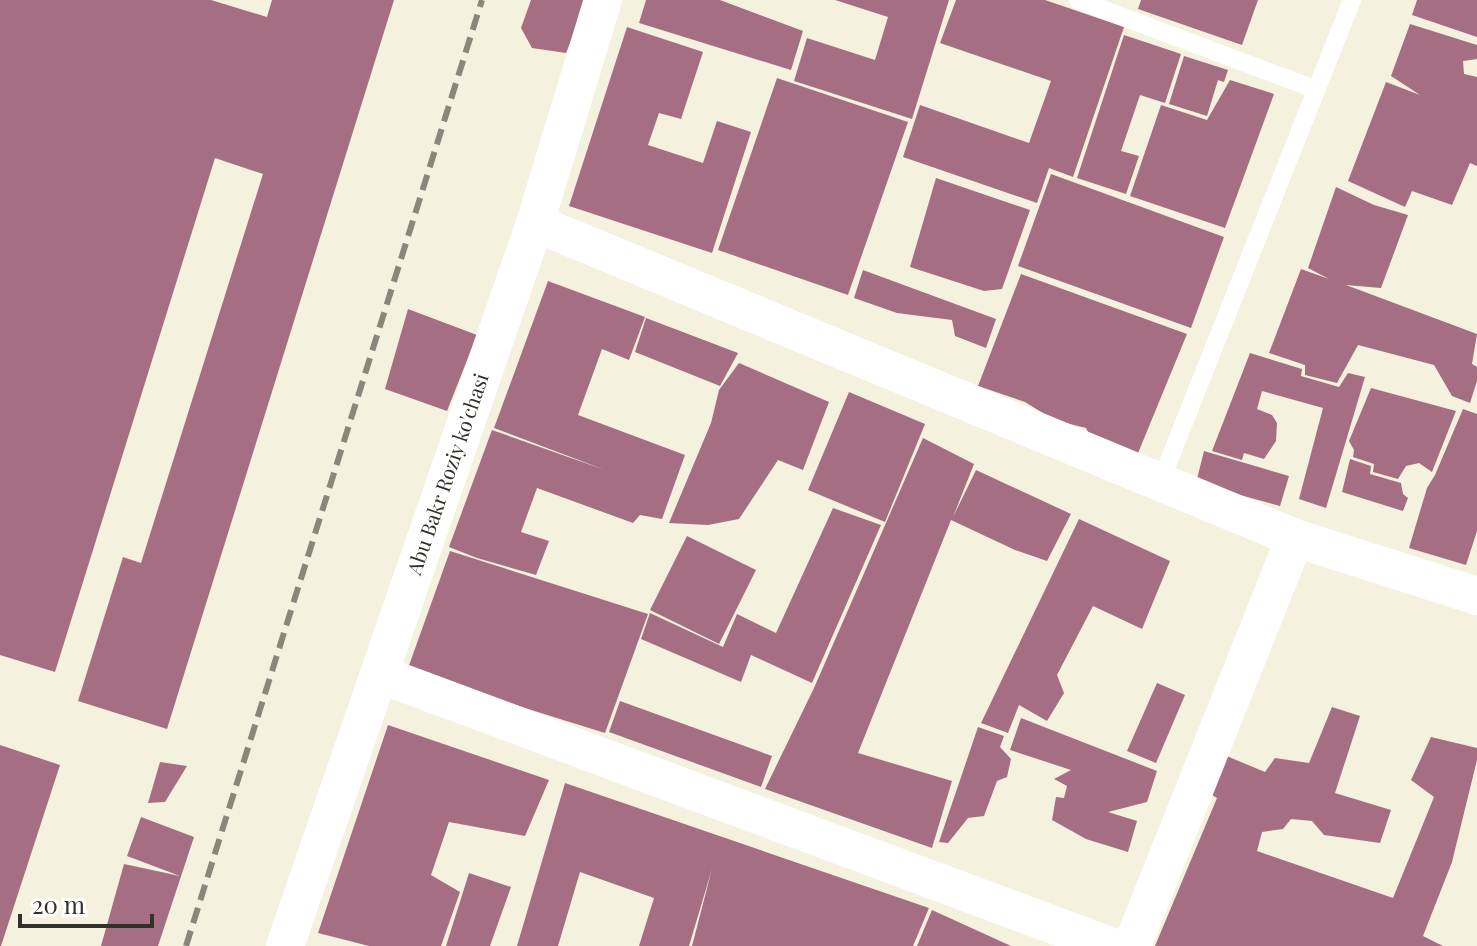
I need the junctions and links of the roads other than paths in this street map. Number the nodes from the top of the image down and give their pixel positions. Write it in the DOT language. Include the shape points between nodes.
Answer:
graph roads {
  1 [pos="603,0"];
  2 [pos="1078,0"];
  3 [pos="1352,0"];
  4 [pos="1317,90"];
  5 [pos="535,223"];
  6 [pos="1160,483"];
  7 [pos="1295,538"];
  8 [pos="1477,596"];
  9 [pos="379,674"];
  10 [pos="285,946"];
  11 [pos="1110,946"];
  12 [pos="1132,946"];
  1 -- 5 [label="street, Abu Bakr Roziy ko'chasi"];
  2 -- 4 [label="lane"];
  3 -- 4 [label="lane"];
  4 -- 6 [label="lane"];
  5 -- 6 [label="street"];
  5 -- 9 [label="street, Abu Bakr Roziy ko'chasi"];
  6 -- 7 [label="street"];
  7 -- 8 [label="street"];
  7 -- 12 [label="street"];
  9 -- 10 [label="street, Abu Bakr Roziy ko'chasi"];
  9 -- 11 [label="street"];
}
